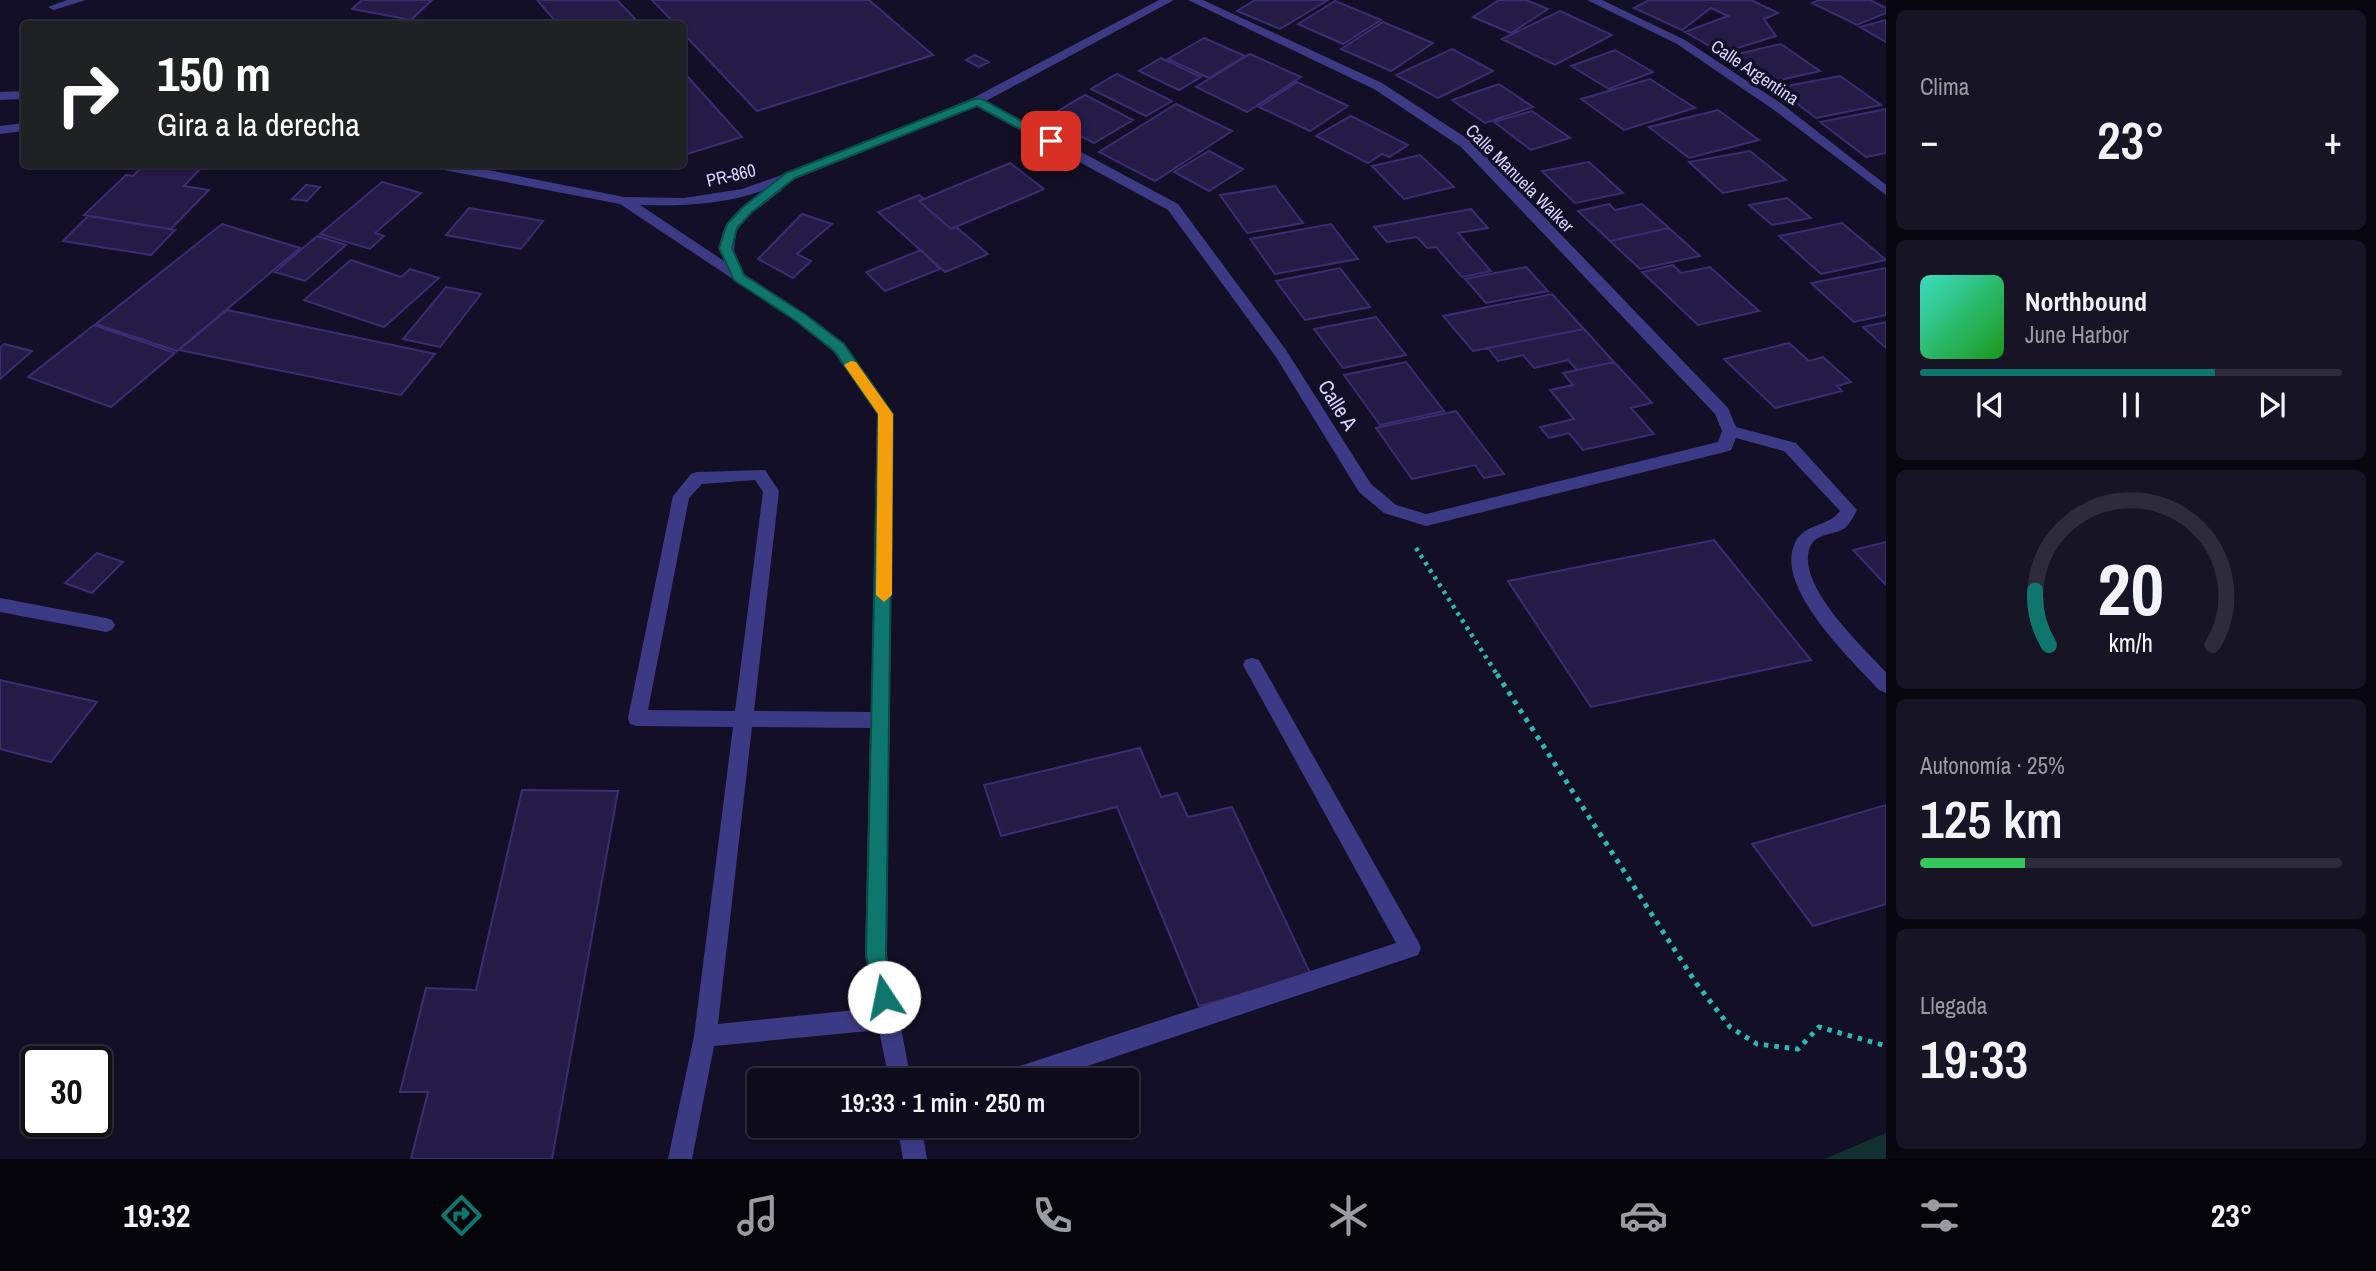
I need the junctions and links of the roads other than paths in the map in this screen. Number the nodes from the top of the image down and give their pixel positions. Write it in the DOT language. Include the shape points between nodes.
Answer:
graph roads {
  1 [pos="80,0"];
  2 [pos="1168,0"];
  3 [pos="1194,0"];
  4 [pos="1594,0"];
  5 [pos="54,8"];
  6 [pos="0,94"];
  7 [pos="21,95"];
  8 [pos="978,101"];
  9 [pos="21,127"];
  10 [pos="0,130"];
  11 [pos="456,168"];
  12 [pos="791,176"];
  13 [pos="1886,191"];
  14 [pos="624,201"];
  15 [pos="739,278"];
  16 [pos="1730,431"];
  17 [pos="0,605"];
  18 [pos="106,625"];
  19 [pos="1252,665"];
  20 [pos="1886,685"];
  21 [pos="744,719"];
  22 [pos="882,720"];
  23 [pos="888,1018"];
  24 [pos="705,1037"];
  25 [pos="898,1068"];
  26 [pos="1047,1068"];
  27 [pos="911,1138"];
  28 [pos="680,1159"];
  29 [pos="915,1159"];
  1 -- 5 [label="street"];
  2 -- 8 [label="street, PR-860 / PR-860"];
  3 -- 16 [label="street, Calle Manuela Walker" via="1378,86 1466,144 1722,412"];
  4 -- 13 [label="street, Calle Argentina" via="1681,42 1778,107"];
  6 -- 7 [label="street"];
  8 -- 12 [label="street, PR-860 / PR-860"];
  8 -- 16 [label="street, Calle A" via="1173,207 1281,354 1365,488 1390,509 1426,520 1725,446"];
  9 -- 10 [label="street"];
  11 -- 14 [label="street, PR-860 / PR-860"];
  12 -- 14 [label="street, PR-860 / PR-860" via="744,193 684,202"];
  12 -- 15 [label="street" via="731,227 726,248"];
  14 -- 15 [label="street"];
  15 -- 22 [label="street" via="839,348 886,414"];
  16 -- 20 [label="street" via="1790,447 1849,510 1839,523 1816,530 1801,545 1800,565 1812,599"];
  17 -- 18 [label="street"];
  19 -- 26 [label="street" via="1410,948"];
  21 -- 21 [label="street" via="637,718 681,496 697,478 759,474 771,491"];
  21 -- 22 [label="street"];
  21 -- 24 [label="street"];
  22 -- 23 [label="street" via="876,955"];
  23 -- 24 [label="street"];
  23 -- 25 [label="street"];
  24 -- 28 [label="street"];
  27 -- 29 [label="street"];
}
